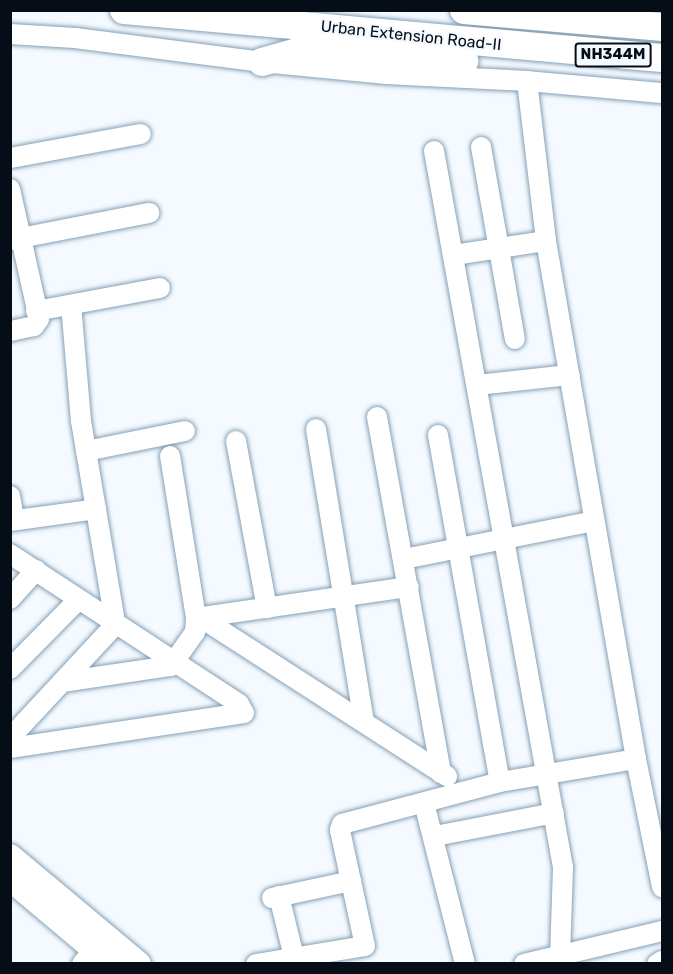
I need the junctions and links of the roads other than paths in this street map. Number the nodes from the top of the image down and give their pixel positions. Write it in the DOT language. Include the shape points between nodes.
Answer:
graph roads {
  1 [pos="124,10"];
  2 [pos="464,10"];
  3 [pos="543,10"];
  4 [pos="573,19"];
  5 [pos="663,27"];
  6 [pos="10,34"];
  7 [pos="563,51"];
  8 [pos="663,58"];
  9 [pos="262,62"];
  10 [pos="527,81"];
  11 [pos="663,93"];
  12 [pos="141,134"];
  13 [pos="481,147"];
  14 [pos="435,151"];
  15 [pos="10,159"];
  16 [pos="10,189"];
  17 [pos="149,213"];
  18 [pos="15,239"];
  19 [pos="546,241"];
  20 [pos="498,248"];
  21 [pos="454,255"];
  22 [pos="160,288"];
  23 [pos="71,305"];
  24 [pos="36,311"];
  25 [pos="10,331"];
  26 [pos="515,339"];
  27 [pos="569,375"];
  28 [pos="477,385"];
  29 [pos="377,417"];
  30 [pos="315,429"];
  31 [pos="186,431"];
  32 [pos="438,435"];
  33 [pos="236,441"];
  34 [pos="86,451"];
  35 [pos="170,456"];
  36 [pos="10,496"];
  37 [pos="96,508"];
  38 [pos="12,520"];
  39 [pos="594,521"];
  40 [pos="505,539"];
  41 [pos="458,548"];
  42 [pos="10,554"];
  43 [pos="404,559"];
  44 [pos="36,570"];
  45 [pos="409,587"];
  46 [pos="345,598"];
  47 [pos="10,599"];
  48 [pos="78,600"];
  49 [pos="267,608"];
  50 [pos="198,618"];
  51 [pos="115,622"];
  52 [pos="175,663"];
  53 [pos="10,669"];
  54 [pos="62,682"];
  55 [pos="364,722"];
  56 [pos="10,738"];
  57 [pos="10,748"];
  58 [pos="636,759"];
  59 [pos="441,772"];
  60 [pos="547,774"];
  61 [pos="500,782"];
  62 [pos="469,790"];
  63 [pos="424,803"];
  64 [pos="554,813"];
  65 [pos="435,836"];
  66 [pos="10,856"];
  67 [pos="10,879"];
  68 [pos="351,881"];
  69 [pos="663,887"];
  70 [pos="663,931"];
  71 [pos="560,956"];
  72 [pos="294,957"];
  73 [pos="96,959"];
  74 [pos="663,961"];
  75 [pos="139,963"];
  76 [pos="256,963"];
  77 [pos="465,963"];
  78 [pos="524,963"];
  79 [pos="657,963"];
  1 -- 7 [label="highway, Urban Extension Road-II / NH344M"];
  2 -- 4 [label="highway, Urban Extension Road-II / NH344M"];
  3 -- 4 [label="highway"];
  4 -- 5 [label="highway, Urban Extension Road-II / NH344M"];
  6 -- 9 [label="street" via="75,38"];
  7 -- 8 [label="highway, Urban Extension Road-II / NH344M"];
  7 -- 9 [label="highway" via="547,58 503,63 315,47"];
  9 -- 10 [label="street" via="386,74"];
  10 -- 11 [label="street"];
  10 -- 19 [label="street"];
  12 -- 15 [label="street"];
  13 -- 20 [label="street"];
  14 -- 21 [label="street"];
  16 -- 18 [label="street"];
  17 -- 18 [label="street"];
  18 -- 24 [label="street"];
  19 -- 20 [label="street"];
  19 -- 27 [label="street"];
  20 -- 21 [label="street"];
  20 -- 26 [label="street"];
  21 -- 28 [label="street"];
  22 -- 23 [label="street"];
  23 -- 24 [label="street"];
  23 -- 34 [label="street"];
  24 -- 25 [label="street" via="38,324"];
  27 -- 28 [label="street"];
  27 -- 39 [label="street"];
  28 -- 40 [label="street"];
  29 -- 43 [label="street"];
  30 -- 46 [label="street"];
  31 -- 34 [label="street"];
  32 -- 41 [label="street"];
  33 -- 49 [label="street"];
  34 -- 37 [label="street"];
  35 -- 50 [label="street"];
  36 -- 38 [label="street"];
  37 -- 38 [label="street"];
  37 -- 51 [label="street"];
  39 -- 40 [label="street"];
  39 -- 58 [label="street"];
  40 -- 41 [label="street"];
  40 -- 60 [label="street"];
  41 -- 43 [label="street"];
  41 -- 61 [label="street"];
  42 -- 44 [label="street"];
  43 -- 45 [label="street"];
  44 -- 47 [label="street"];
  44 -- 48 [label="street"];
  45 -- 46 [label="street"];
  45 -- 59 [label="street"];
  46 -- 49 [label="street"];
  46 -- 55 [label="street"];
  48 -- 51 [label="street"];
  48 -- 53 [label="street"];
  49 -- 50 [label="street"];
  50 -- 52 [label="street" via="195,632"];
  50 -- 55 [label="street"];
  51 -- 52 [label="street"];
  51 -- 54 [label="street"];
  52 -- 54 [label="street" via="144,672"];
  52 -- 57 [label="street" via="239,704 244,713"];
  54 -- 56 [label="street"];
  55 -- 59 [label="street"];
  58 -- 60 [label="street"];
  58 -- 69 [label="street"];
  59 -- 62 [label="street"];
  60 -- 61 [label="street"];
  60 -- 64 [label="street"];
  61 -- 62 [label="street"];
  62 -- 63 [label="street"];
  63 -- 65 [label="street"];
  63 -- 68 [label="street" via="342,824"];
  64 -- 65 [label="street"];
  64 -- 71 [label="street" via="563,877"];
  65 -- 77 [label="street"];
  66 -- 75 [label="main road"];
  67 -- 73 [label="main road"];
  68 -- 72 [label="street" via="365,946"];
  68 -- 72 [label="street" via="275,897"];
  70 -- 71 [label="street"];
  71 -- 78 [label="street"];
  72 -- 76 [label="street"];
  74 -- 79 [label="street"];
}
